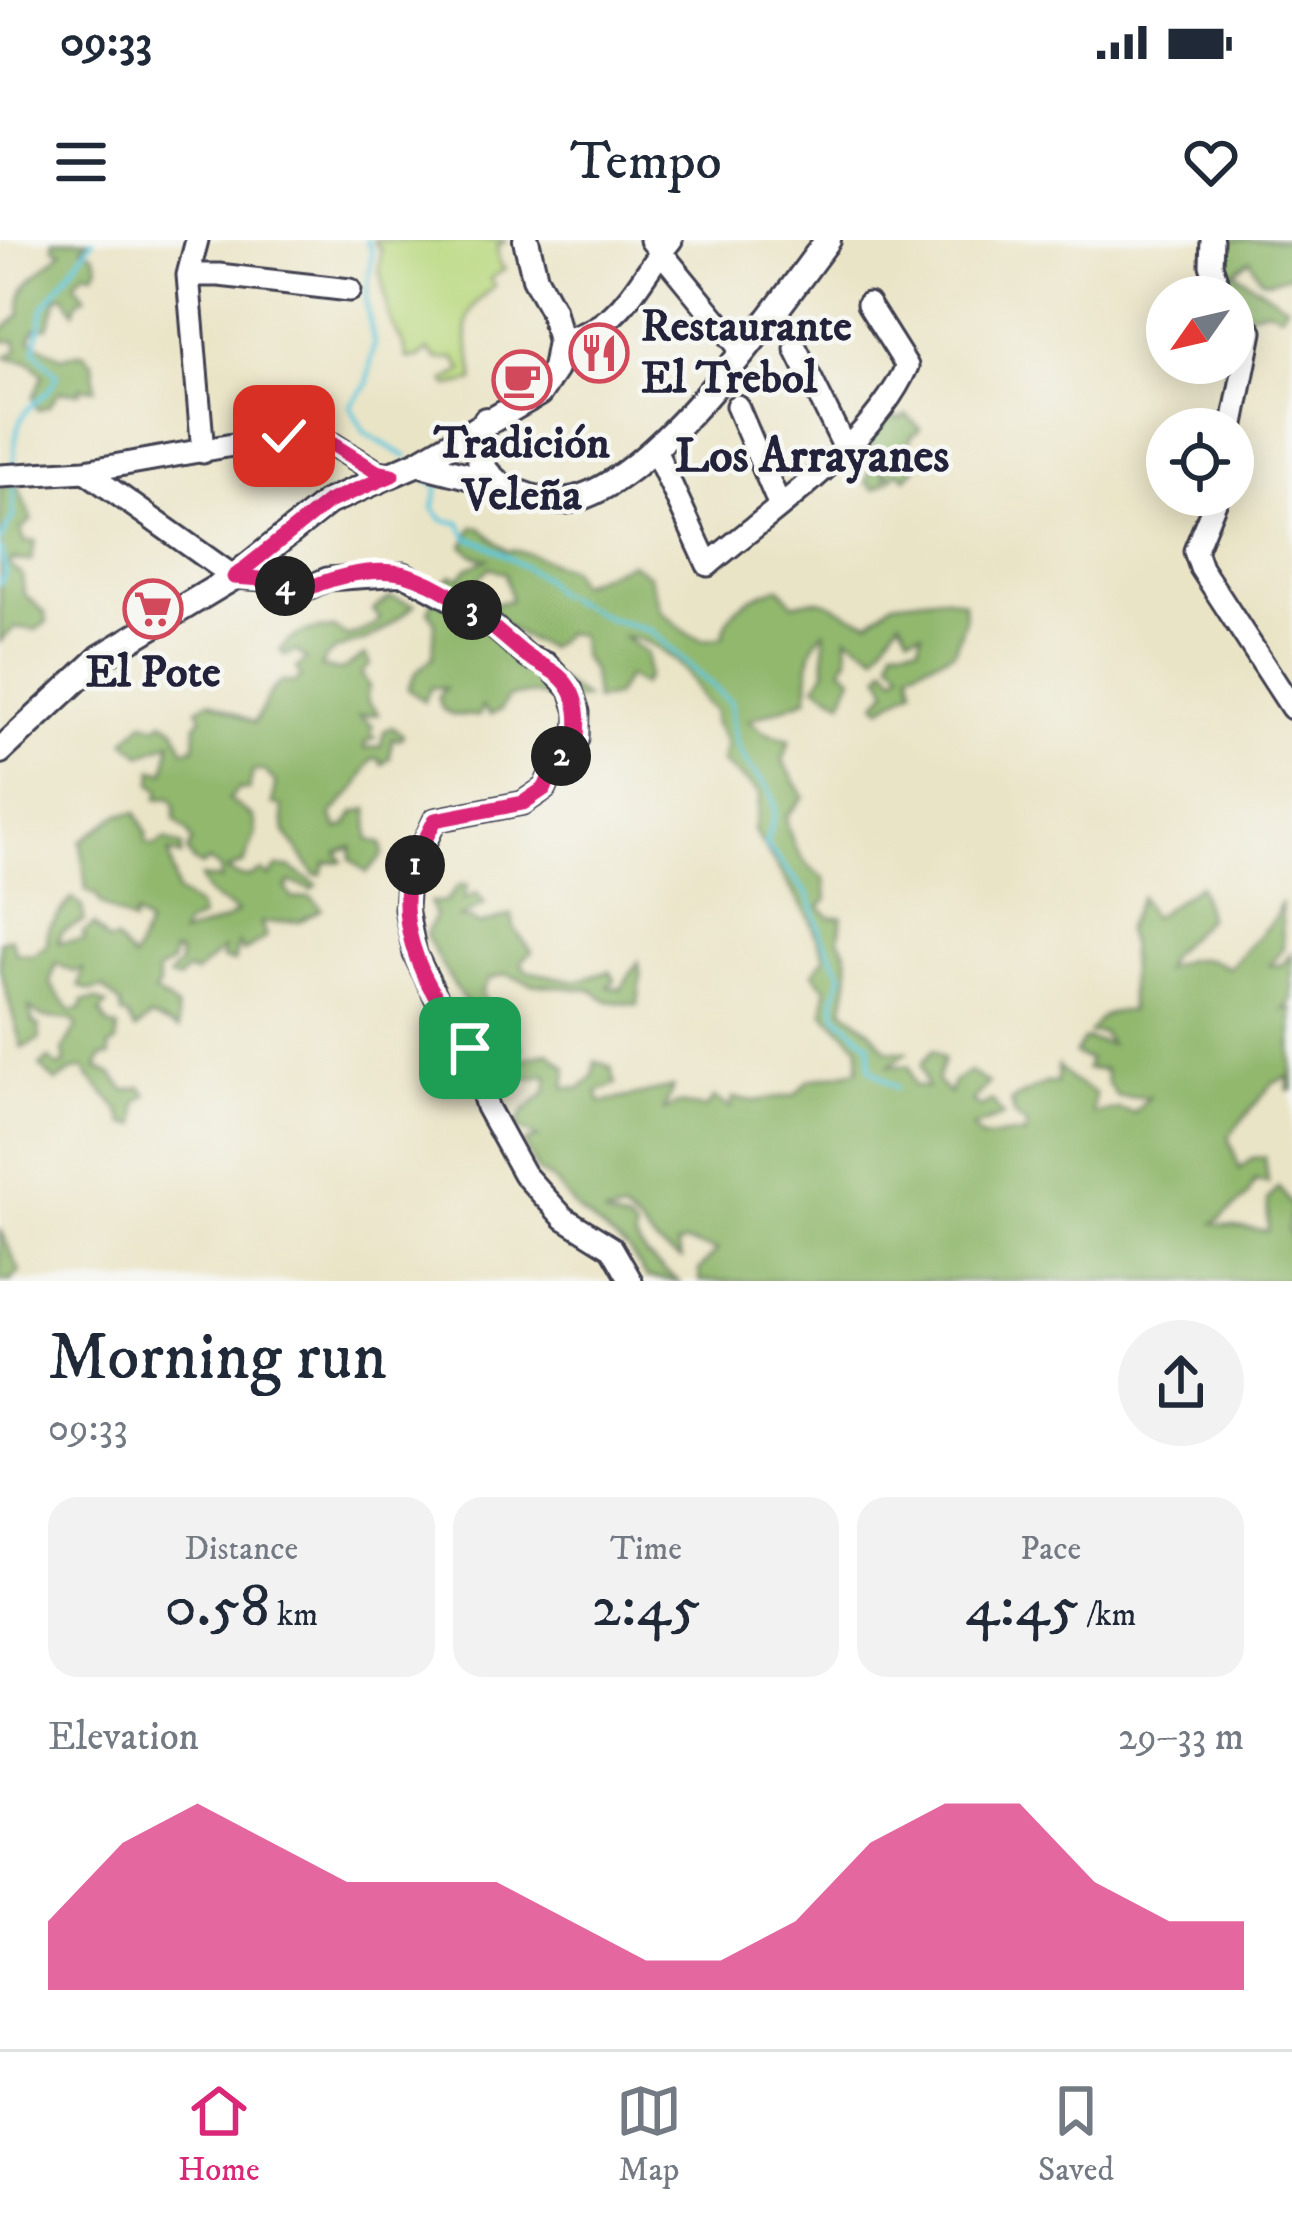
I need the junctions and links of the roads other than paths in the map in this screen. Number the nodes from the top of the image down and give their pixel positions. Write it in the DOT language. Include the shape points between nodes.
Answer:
graph roads {
  1 [pos="197,240"];
  2 [pos="526,240"];
  3 [pos="828,240"];
  4 [pos="1212,240"];
  5 [pos="661,244"];
  6 [pos="188,275"];
  7 [pos="1215,276"];
  8 [pos="350,290"];
  9 [pos="868,304"];
  10 [pos="560,341"];
  11 [pos="796,349"];
  12 [pos="742,352"];
  13 [pos="737,406"];
  14 [pos="486,420"];
  15 [pos="655,448"];
  16 [pos="845,448"];
  17 [pos="203,452"];
  18 [pos="418,464"];
  19 [pos="86,471"];
  20 [pos="392,475"];
  21 [pos="1,476"];
  22 [pos="502,486"];
  23 [pos="779,504"];
  24 [pos="1209,516"];
  25 [pos="234,577"];
  26 [pos="1292,707"];
  27 [pos="0,751"];
  28 [pos="631,1281"];
  1 -- 6 [label="street"];
  2 -- 10 [label="main road"];
  3 -- 12 [label="main road"];
  4 -- 7 [label="street"];
  5 -- 10 [label="street" via="614,317"];
  5 -- 12 [label="street"];
  6 -- 8 [label="street"];
  6 -- 17 [label="street"];
  9 -- 16 [label="street" via="907,366 894,395"];
  10 -- 14 [label="main road" via="545,386"];
  11 -- 16 [label="street"];
  12 -- 15 [label="main road"];
  13 -- 23 [label="street"];
  14 -- 18 [label="main road"];
  14 -- 22 [label="main road" via="479,459"];
  15 -- 22 [label="main road" via="584,497 548,501"];
  15 -- 23 [label="street" via="709,565"];
  16 -- 23 [label="street"];
  17 -- 19 [label="street"];
  17 -- 20 [label="street" via="284,436 332,444"];
  18 -- 20 [label="main road"];
  18 -- 22 [label="main road"];
  19 -- 21 [label="street"];
  19 -- 25 [label="street"];
  20 -- 25 [label="main road" via="328,502"];
  24 -- 26 [label="street" via="1195,551"];
  25 -- 27 [label="main road" via="101,657"];
  25 -- 28 [label="street" via="277,580 296,594 326,579 404,574 480,615 571,690 577,739 545,788 523,803 435,820 408,879 406,909 416,954 457,1019 487,1107 524,1174 564,1218 612,1249"];
}
